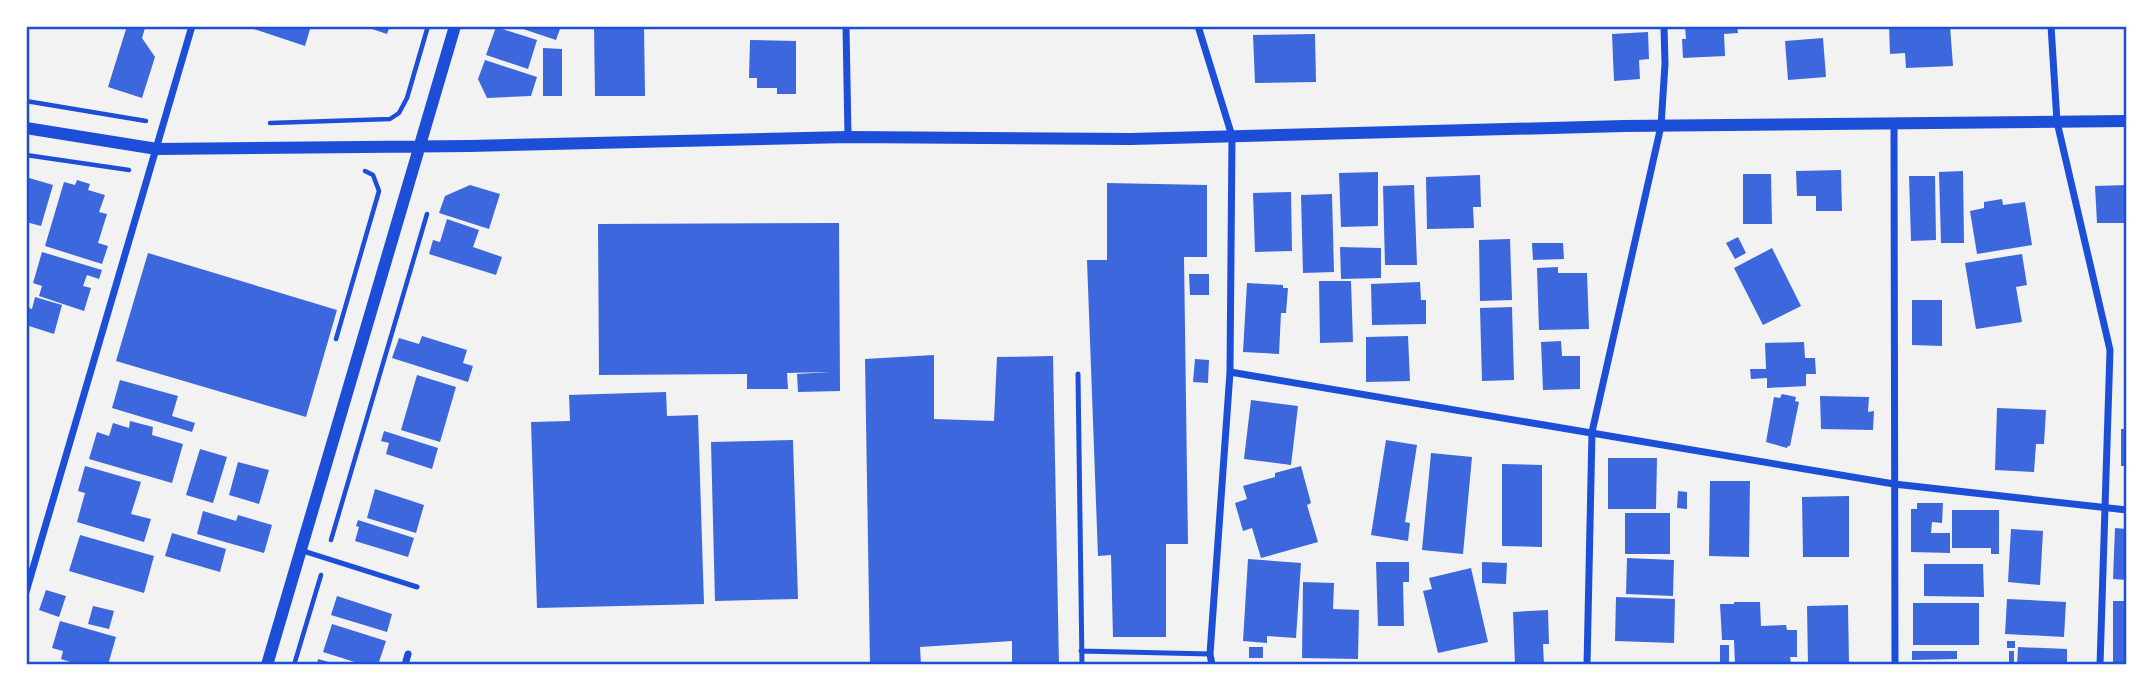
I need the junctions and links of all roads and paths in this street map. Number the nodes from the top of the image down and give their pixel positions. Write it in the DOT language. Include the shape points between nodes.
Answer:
graph roads {
  1 [pos="192,26"];
  2 [pos="428,26"];
  3 [pos="454,26"];
  4 [pos="846,26"];
  5 [pos="1198,26"];
  6 [pos="1664,26"];
  7 [pos="2051,26"];
  8 [pos="26,101"];
  9 [pos="2127,121"];
  10 [pos="1894,122"];
  11 [pos="2056,122"];
  12 [pos="259,123"];
  13 [pos="164,124"];
  14 [pos="1661,126"];
  15 [pos="26,128"];
  16 [pos="1232,136"];
  17 [pos="848,137"];
  18 [pos="418,146"];
  19 [pos="156,149"];
  20 [pos="427,214"];
  21 [pos="1230,372"];
  22 [pos="1078,374"];
  23 [pos="1592,432"];
  24 [pos="1894,484"];
  25 [pos="2104,507"];
  26 [pos="2127,510"];
  27 [pos="300,550"];
  28 [pos="326,558"];
  29 [pos="418,587"];
  30 [pos="26,592"];
  31 [pos="1081,651"];
  32 [pos="408,654"];
  33 [pos="1210,654"];
  34 [pos="267,665"];
  35 [pos="294,665"];
  36 [pos="405,665"];
  37 [pos="1082,665"];
  38 [pos="1212,665"];
  39 [pos="1587,665"];
  40 [pos="1895,665"];
  41 [pos="2100,665"];
  1 -- 13 [label="street"];
  2 -- 12 [label="path" via="399,113 390,118"];
  3 -- 18 [label="street"];
  4 -- 17 [label="street"];
  5 -- 16 [label="street"];
  6 -- 14 [label="street"];
  7 -- 11 [label="street"];
  8 -- 13 [label="path"];
  9 -- 11 [label="street"];
  10 -- 11 [label="street"];
  10 -- 14 [label="street"];
  10 -- 24 [label="street"];
  11 -- 25 [label="street" via="2110,350"];
  13 -- 19 [label="street"];
  14 -- 16 [label="street"];
  14 -- 23 [label="street"];
  15 -- 19 [label="street"];
  16 -- 17 [label="street"];
  16 -- 21 [label="street"];
  17 -- 18 [label="street"];
  18 -- 19 [label="street"];
  18 -- 27 [label="street"];
  19 -- 30 [label="street"];
  20 -- 28 [label="path"];
  21 -- 23 [label="street"];
  21 -- 33 [label="street"];
  22 -- 31 [label="lane"];
  23 -- 24 [label="street"];
  23 -- 39 [label="street"];
  24 -- 25 [label="street"];
  24 -- 40 [label="street"];
  25 -- 26 [label="street"];
  25 -- 41 [label="street"];
  27 -- 28 [label="lane"];
  27 -- 34 [label="street"];
  28 -- 29 [label="lane"];
  28 -- 35 [label="path"];
  31 -- 33 [label="lane"];
  31 -- 37 [label="lane"];
  32 -- 36 [label="street"];
  33 -- 38 [label="street"];
}
